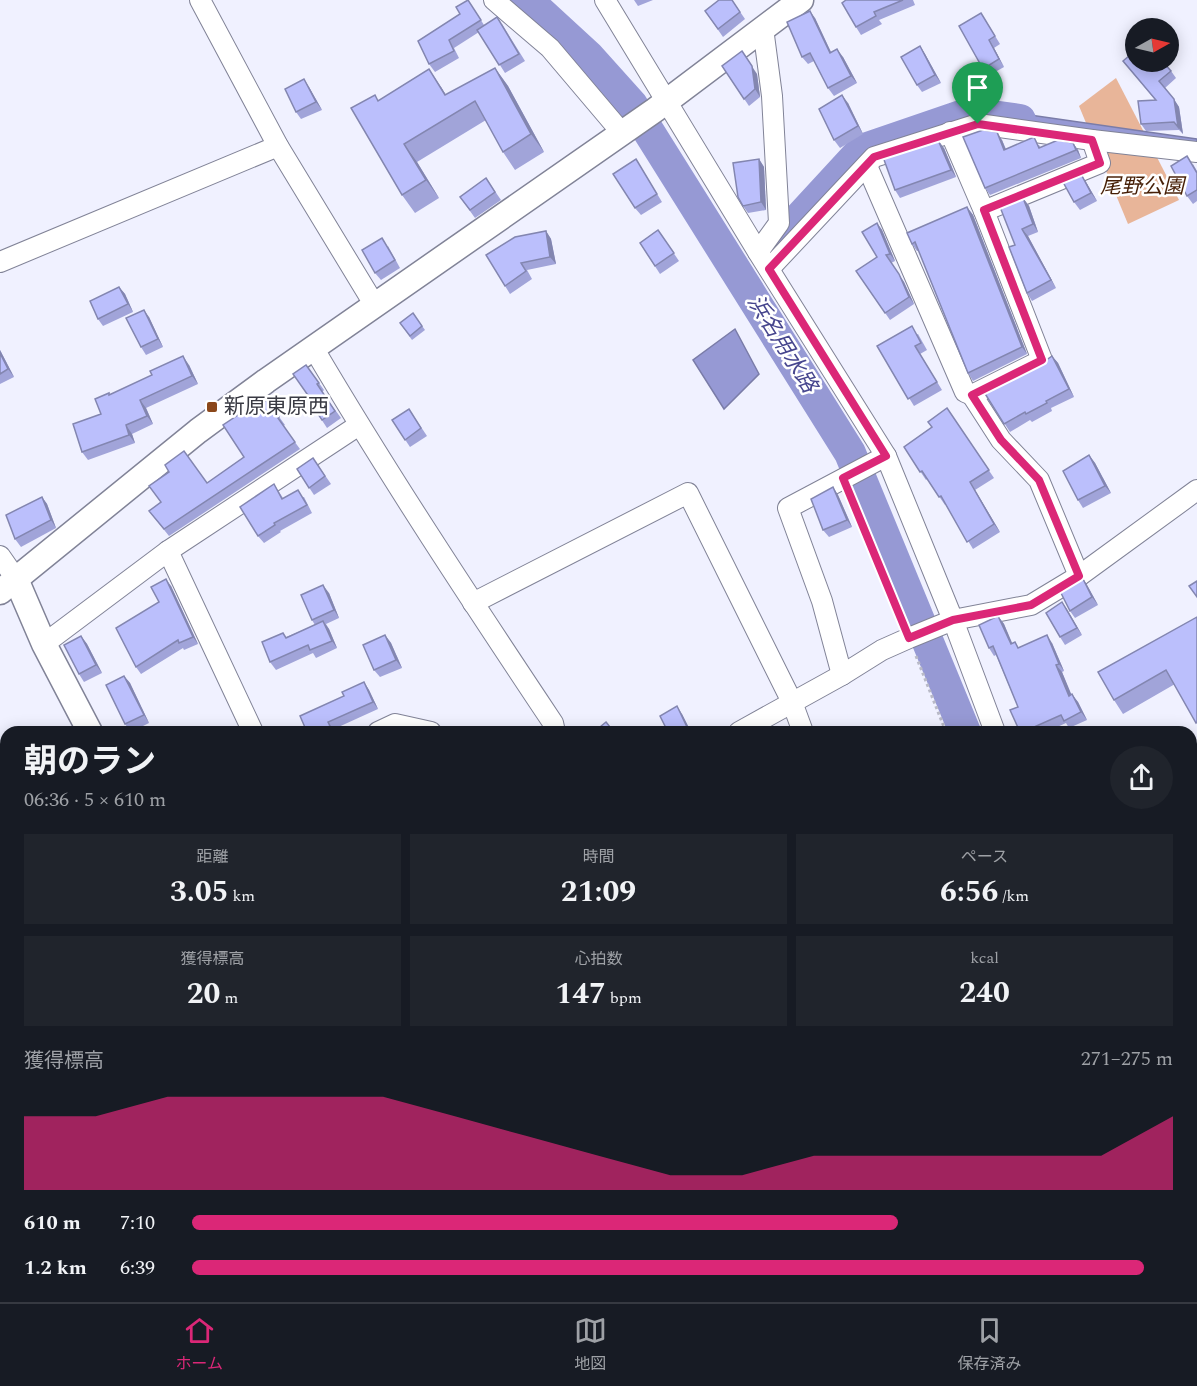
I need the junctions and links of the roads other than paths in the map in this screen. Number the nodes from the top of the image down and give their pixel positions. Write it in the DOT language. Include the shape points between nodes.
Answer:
graph roads {
  1 [pos="200,0"];
  2 [pos="494,0"];
  3 [pos="605,0"];
  4 [pos="801,0"];
  5 [pos="763,28"];
  6 [pos="661,105"];
  7 [pos="950,132"];
  8 [pos="622,133"];
  9 [pos="1092,140"];
  10 [pos="278,146"];
  11 [pos="1197,152"];
  12 [pos="867,166"];
  13 [pos="984,210"];
  14 [pos="758,252"];
  15 [pos="0,262"];
  16 [pos="769,269"];
  17 [pos="374,304"];
  18 [pos="314,349"];
  19 [pos="972,395"];
  20 [pos="359,425"];
  21 [pos="878,461"];
  22 [pos="1197,490"];
  23 [pos="168,551"];
  24 [pos="0,556"];
  25 [pos="1079,576"];
  26 [pos="8,586"];
  27 [pos="473,603"];
  28 [pos="948,623"];
  29 [pos="44,644"];
  30 [pos="842,675"];
  31 [pos="792,702"];
  32 [pos="87,726"];
  33 [pos="250,726"];
  34 [pos="554,726"];
  35 [pos="750,726"];
  36 [pos="801,726"];
  37 [pos="992,726"];
  1 -- 10 [label="street"];
  2 -- 8 [label="street" via="550,48"];
  3 -- 6 [label="street"];
  4 -- 5 [label="street"];
  5 -- 6 [label="street"];
  5 -- 14 [label="street" via="772,96 778,223"];
  6 -- 8 [label="street"];
  6 -- 14 [label="street"];
  7 -- 9 [label="street" via="978,124"];
  7 -- 12 [label="street" via="874,157"];
  7 -- 13 [label="street"];
  8 -- 17 [label="street"];
  9 -- 11 [label="street"];
  9 -- 13 [label="street" via="1100,163"];
  10 -- 15 [label="street"];
  10 -- 17 [label="street"];
  12 -- 16 [label="street"];
  12 -- 19 [label="street" via="964,392"];
  13 -- 19 [label="street" via="1042,360"];
  14 -- 16 [label="street"];
  16 -- 21 [label="street"];
  17 -- 18 [label="street"];
  18 -- 20 [label="street"];
  18 -- 26 [label="street" via="198,431"];
  19 -- 25 [label="street" via="1001,440 1039,480"];
  20 -- 23 [label="street"];
  20 -- 27 [label="street"];
  21 -- 28 [label="street"];
  21 -- 30 [label="street" via="788,508 822,601"];
  22 -- 25 [label="street"];
  23 -- 29 [label="street"];
  23 -- 33 [label="street"];
  24 -- 26 [label="street"];
  25 -- 28 [label="street" via="1031,605"];
  26 -- 29 [label="street"];
  27 -- 31 [label="street" via="688,494"];
  27 -- 34 [label="street"];
  28 -- 30 [label="street" via="882,650"];
  28 -- 37 [label="street"];
  29 -- 32 [label="street"];
  30 -- 31 [label="street"];
  31 -- 35 [label="street"];
  31 -- 36 [label="street"];
}
